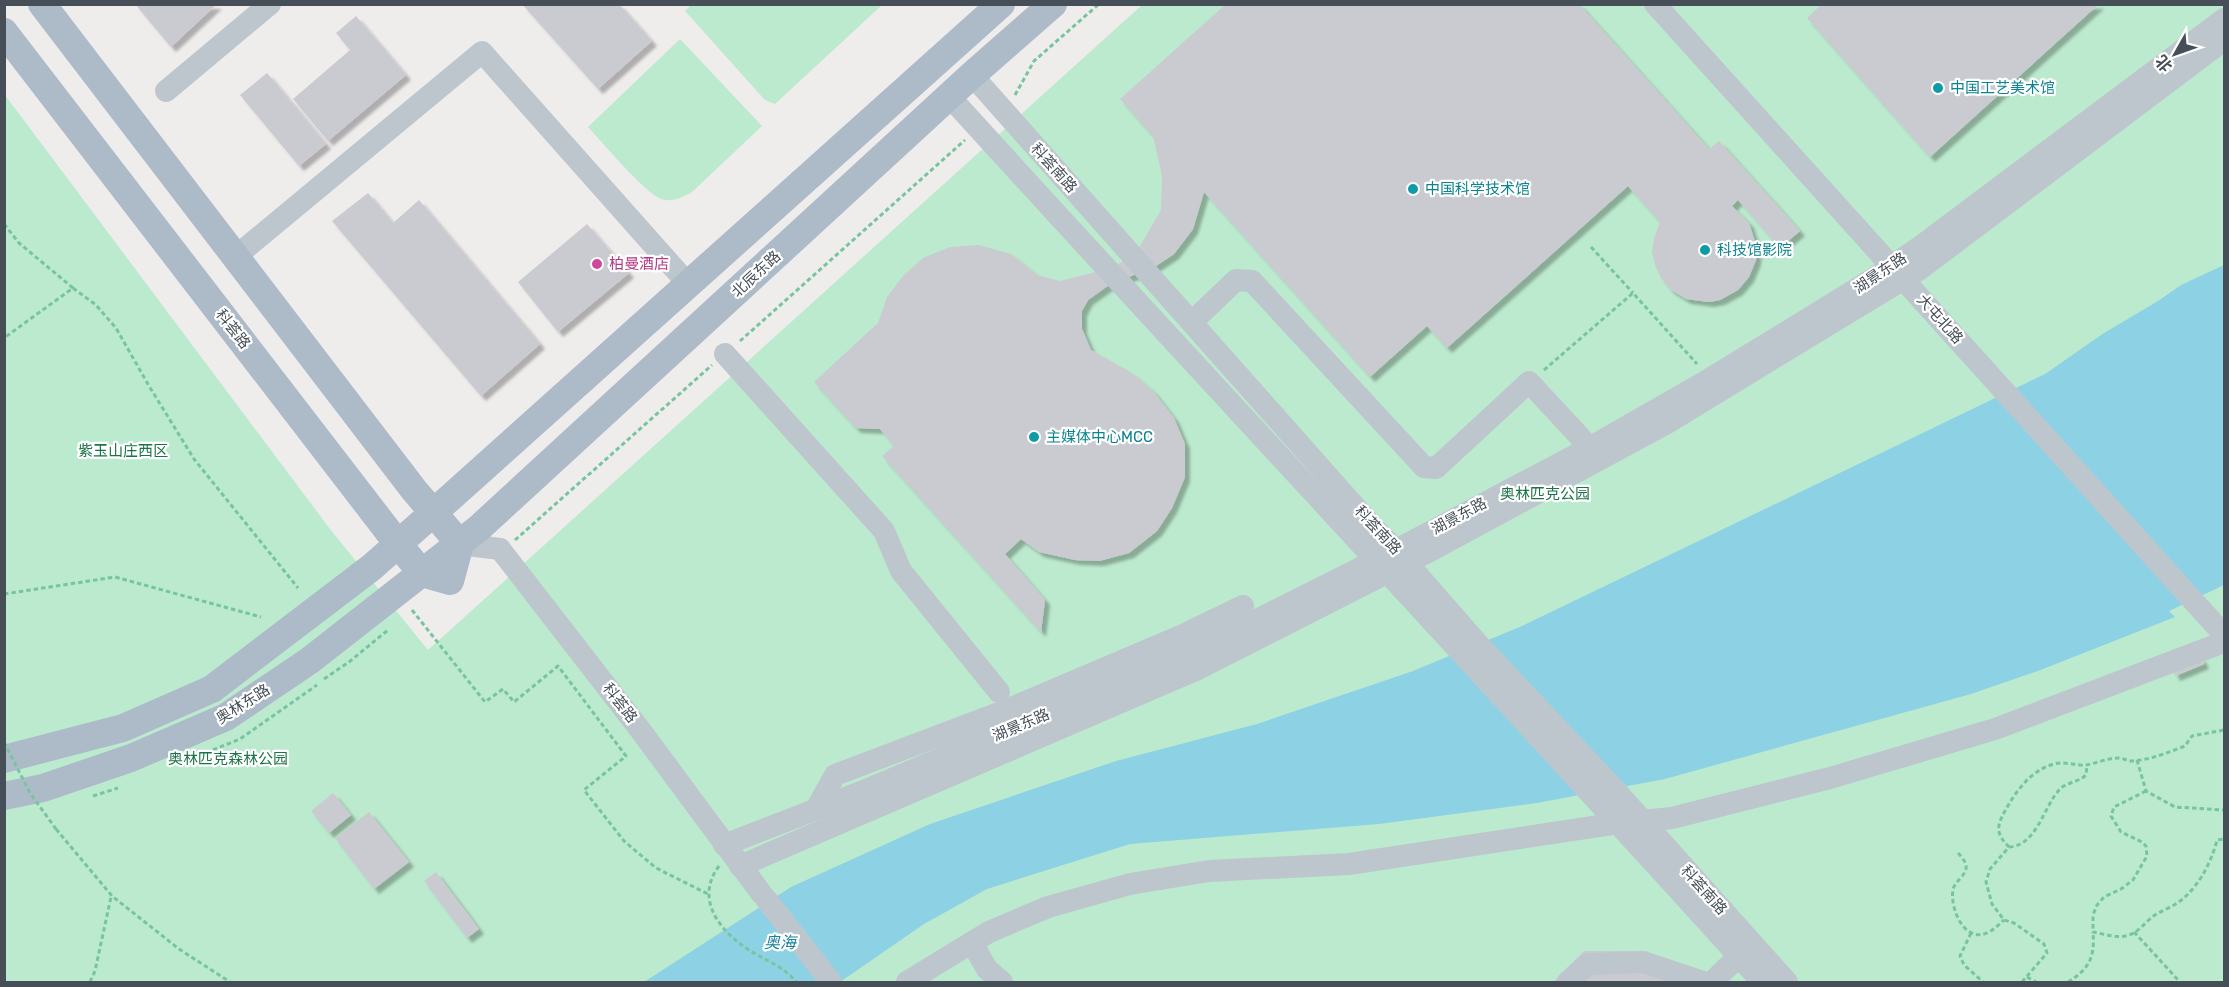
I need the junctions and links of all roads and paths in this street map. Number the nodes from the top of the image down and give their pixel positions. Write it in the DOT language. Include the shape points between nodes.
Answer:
graph roads {
  1 [pos="42,4"];
  2 [pos="1001,4"];
  3 [pos="1053,4"];
  4 [pos="1655,4"];
  5 [pos="270,5"];
  6 [pos="2224,20"];
  7 [pos="4,32"];
  8 [pos="2224,40"];
  9 [pos="972,75"];
  10 [pos="166,91"];
  11 [pos="949,96"];
  12 [pos="4,224"];
  13 [pos="1591,247"];
  14 [pos="235,257"];
  15 [pos="1898,273"];
  16 [pos="688,285"];
  17 [pos="73,288"];
  18 [pos="1633,293"];
  19 [pos="1192,322"];
  20 [pos="4,338"];
  21 [pos="725,354"];
  22 [pos="1708,380"];
  23 [pos="1529,382"];
  24 [pos="1588,448"];
  25 [pos="433,513"];
  26 [pos="398,544"];
  27 [pos="460,544"];
  28 [pos="1402,556"];
  29 [pos="1380,567"];
  30 [pos="422,573"];
  31 [pos="298,588"];
  32 [pos="4,594"];
  33 [pos="1243,606"];
  34 [pos="412,610"];
  35 [pos="261,617"];
  36 [pos="2224,635"];
  37 [pos="2224,642"];
  38 [pos="1469,650"];
  39 [pos="999,692"];
  40 [pos="2224,730"];
  41 [pos="4,742"];
  42 [pos="4,759"];
  43 [pos="2137,760"];
  44 [pos="2087,765"];
  45 [pos="2146,791"];
  46 [pos="4,796"];
  47 [pos="816,809"];
  48 [pos="2224,810"];
  49 [pos="793,818"];
  50 [pos="1643,822"];
  51 [pos="1619,823"];
  52 [pos="2224,839"];
  53 [pos="801,840"];
  54 [pos="2009,847"];
  55 [pos="1958,853"];
  56 [pos="731,854"];
  57 [pos="708,894"];
  58 [pos="112,896"];
  59 [pos="2004,920"];
  60 [pos="2093,932"];
  61 [pos="2134,932"];
  62 [pos="1971,933"];
  63 [pos="972,943"];
  64 [pos="1739,956"];
  65 [pos="2027,976"];
  66 [pos="90,982"];
  67 [pos="230,982"];
  68 [pos="796,982"];
  69 [pos="831,982"];
  70 [pos="907,982"];
  71 [pos="1002,982"];
  72 [pos="1568,982"];
  73 [pos="1703,982"];
  74 [pos="1712,982"];
  75 [pos="1762,982"];
  76 [pos="1787,982"];
  77 [pos="1983,982"];
  78 [pos="2022,982"];
  79 [pos="2036,982"];
  80 [pos="2068,982"];
  81 [pos="2180,982"];
  1 -- 14 [label="main road"];
  2 -- 16 [label="main road"];
  3 -- 9 [label="main road, 北辰东路"];
  4 -- 15 [label="street, 大屯北路"];
  5 -- 10 [label="street"];
  6 -- 15 [label="street, 湖景东路"];
  7 -- 26 [label="main road, 科荟路"];
  8 -- 15 [label="street, 湖景东路"];
  9 -- 11 [label="main road, 北辰东路"];
  9 -- 19 [label="street, 科荟南路"];
  11 -- 27 [label="main road, 北辰东路"];
  11 -- 29 [label="street, 科荟南路"];
  12 -- 17 [label="path" via="19,243"];
  13 -- 18 [label="path"];
  14 -- 16 [label="street" via="482,52"];
  14 -- 25 [label="main road"];
  15 -- 22 [label="street, 湖景东路" via="1868,282"];
  15 -- 28 [label="street, 湖景东路" via="1667,423"];
  15 -- 36 [label="street, 大屯北路"];
  16 -- 25 [label="main road"];
  17 -- 20 [label="path"];
  17 -- 31 [label="path" via="117,328 194,459"];
  18 -- 22 [label="path"];
  18 -- 23 [label="path"];
  19 -- 23 [label="street" via="1236,280 1252,281 1424,467 1436,468"];
  19 -- 28 [label="street, 科荟南路"];
  21 -- 39 [label="street" via="885,531 901,571"];
  22 -- 24 [label="street, 湖景东路"];
  23 -- 24 [label="street"];
  24 -- 28 [label="street, 湖景东路"];
  25 -- 26 [label="main road, 奥林东路"];
  25 -- 27 [label="main road"];
  26 -- 30 [label="main road, 科荟路"];
  26 -- 42 [label="main road, 奥林东路" via="212,689 123,728"];
  27 -- 30 [label="main road" via="450,581"];
  27 -- 56 [label="street, 科荟路" via="500,549"];
  28 -- 29 [label="street, 湖景东路"];
  28 -- 38 [label="street, 科荟南路"];
  29 -- 38 [label="street, 科荟南路"];
  29 -- 47 [label="street, 湖景东路" via="1197,650"];
  29 -- 53 [label="street, 湖景东路" via="1196,670"];
  30 -- 46 [label="main road, 奥林东路" via="309,661 226,717 120,762 43,788"];
  32 -- 35 [label="path" via="115,577"];
  33 -- 47 [label="street" via="1004,711 835,775"];
  34 -- 57 [label="path" via="485,702 503,689 514,702 558,666 626,756 584,790 624,841 656,868"];
  37 -- 50 [label="street" via="1995,729 1830,778"];
  38 -- 50 [label="street, 科荟南路" via="1617,792"];
  38 -- 51 [label="street, 科荟南路"];
  40 -- 43 [label="path" via="2192,736 2185,746"];
  41 -- 58 [label="path, bridge" via="30,793"];
  43 -- 44 [label="path" via="2119,758"];
  43 -- 45 [label="path"];
  44 -- 54 [label="path" via="2086,775 2063,786 2027,840 2018,847"];
  44 -- 54 [label="path" via="2054,764 2024,782 1998,826 1999,837"];
  45 -- 48 [label="path" via="2175,807"];
  45 -- 60 [label="path" via="2114,807 2111,816 2116,825 2146,846 2147,856 2133,880 2097,905"];
  47 -- 49 [label="street, 湖景东路"];
  49 -- 53 [label="street" via="792,830"];
  49 -- 56 [label="street, 湖景东路"];
  50 -- 51 [label="street"];
  50 -- 76 [label="street, 科荟南路"];
  51 -- 63 [label="street" via="1349,864 1209,871 1130,884 1048,907"];
  51 -- 64 [label="street, 科荟南路"];
  52 -- 61 [label="path" via="2217,840 2207,867 2186,896"];
  53 -- 56 [label="street, 湖景东路"];
  54 -- 59 [label="path" via="1990,869 1986,882 1992,904"];
  55 -- 62 [label="path" via="1966,864 1953,887 1953,901 1955,912"];
  56 -- 57 [label="path" via="715,871"];
  56 -- 69 [label="street, 科荟路"];
  57 -- 68 [label="path" via="715,918 745,948 788,972"];
  58 -- 66 [label="path" via="96,971"];
  58 -- 67 [label="path" via="179,949"];
  59 -- 62 [label="path" via="1984,934"];
  59 -- 65 [label="path" via="2044,944 2047,953"];
  60 -- 61 [label="path" via="2122,937"];
  60 -- 80 [label="path" via="2092,957 2085,969"];
  61 -- 81 [label="path"];
  62 -- 77 [label="path" via="1959,957"];
  63 -- 70 [label="street"];
  63 -- 71 [label="street" via="987,969"];
  64 -- 74 [label="street"];
  64 -- 75 [label="street, 科荟南路"];
  65 -- 78 [label="path"];
  65 -- 79 [label="path"];
  72 -- 73 [label="street" via="1588,964 1643,962"];
}
